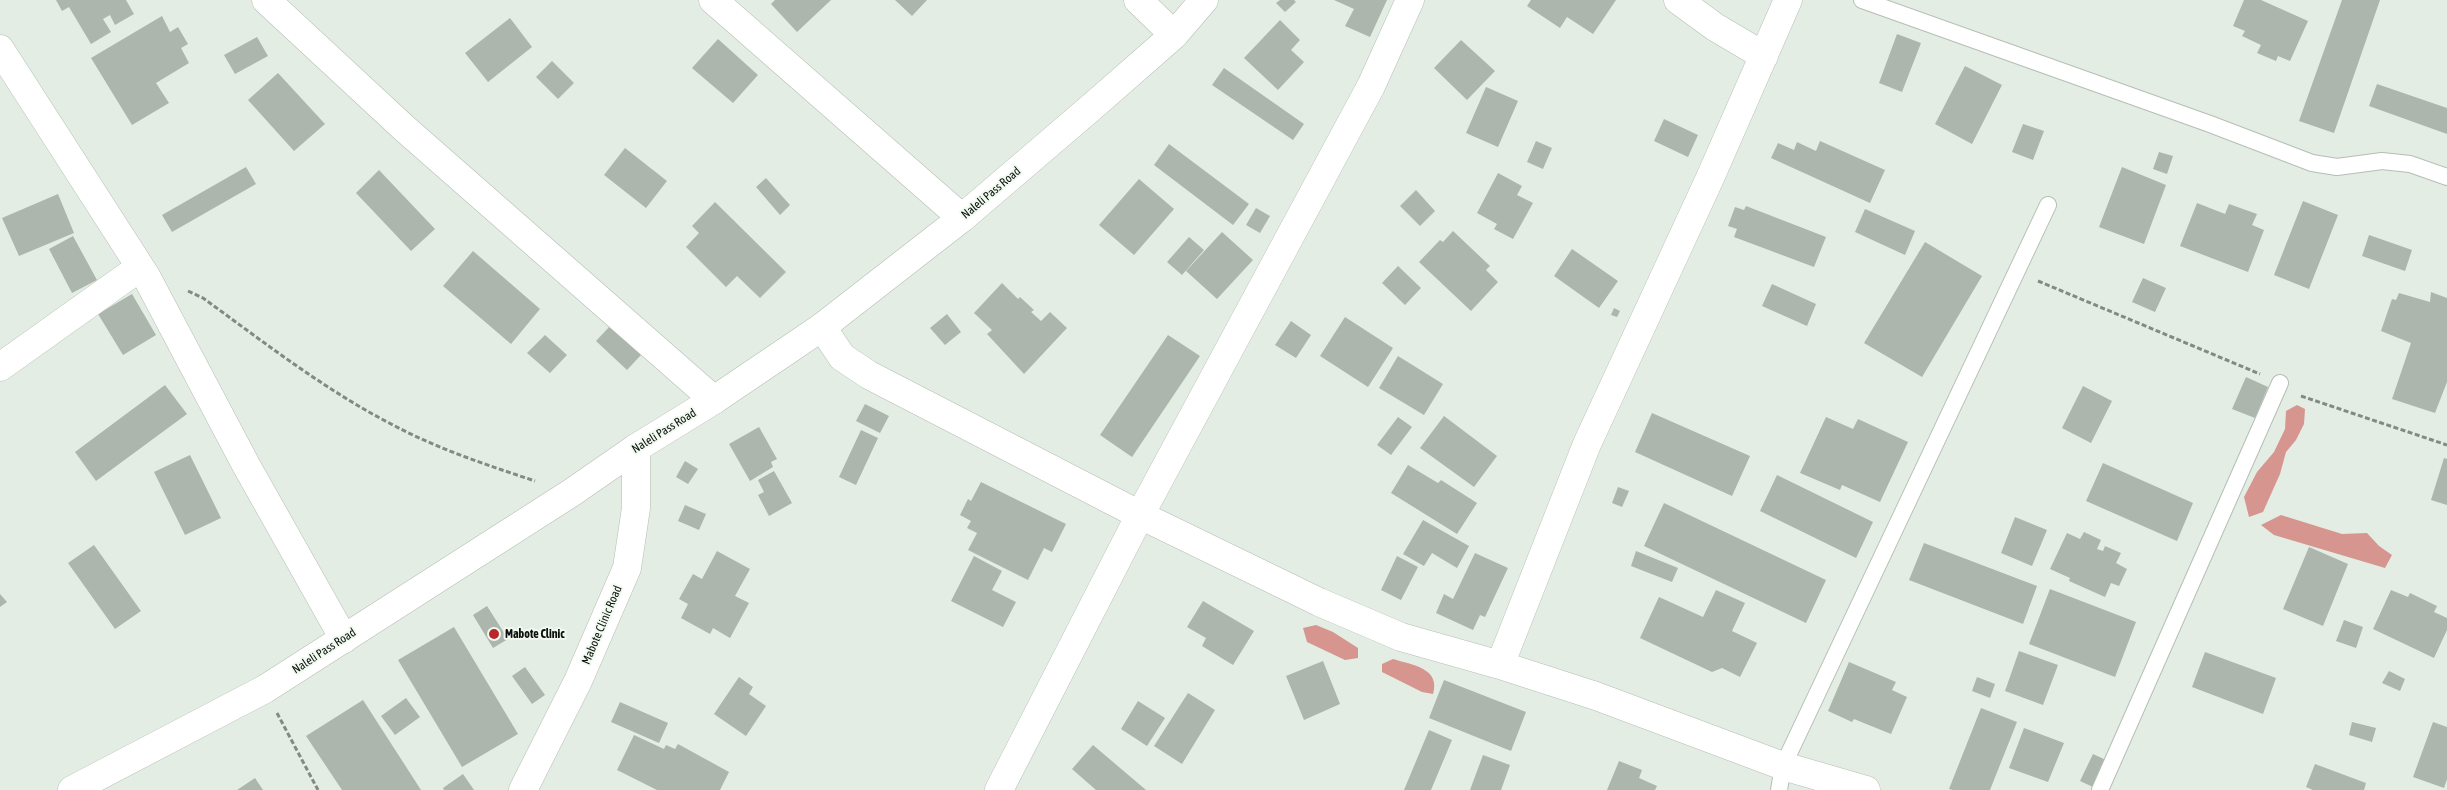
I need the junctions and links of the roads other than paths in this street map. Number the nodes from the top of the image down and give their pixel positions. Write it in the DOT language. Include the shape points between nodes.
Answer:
graph roads {
  1 [pos="266,0"];
  2 [pos="713,0"];
  3 [pos="1138,0"];
  4 [pos="1204,0"];
  5 [pos="1410,0"];
  6 [pos="1678,0"];
  7 [pos="1788,0"];
  8 [pos="1862,0"];
  9 [pos="1174,35"];
  10 [pos="0,49"];
  11 [pos="1764,56"];
  12 [pos="2447,177"];
  13 [pos="2048,205"];
  14 [pos="962,218"];
  15 [pos="139,268"];
  16 [pos="822,327"];
  17 [pos="0,367"];
  18 [pos="2280,382"];
  19 [pos="714,400"];
  20 [pos="636,448"];
  21 [pos="1140,515"];
  22 [pos="344,638"];
  23 [pos="1500,665"];
  24 [pos="1781,778"];
  25 [pos="72,790"];
  26 [pos="523,790"];
  27 [pos="999,790"];
  28 [pos="1866,790"];
  29 [pos="2100,790"];
  1 -- 19 [label="street" via="404,128"];
  2 -- 14 [label="street"];
  3 -- 9 [label="street"];
  4 -- 9 [label="street, Naleli Pass Road"];
  5 -- 21 [label="street" via="1366,94"];
  6 -- 11 [label="street"];
  7 -- 11 [label="street"];
  8 -- 12 [label="lane" via="2312,163 2337,167 2382,161 2410,164"];
  9 -- 14 [label="street, Naleli Pass Road"];
  10 -- 15 [label="street"];
  11 -- 23 [label="street" via="1587,444"];
  13 -- 24 [label="lane"];
  14 -- 16 [label="street, Naleli Pass Road"];
  15 -- 17 [label="street"];
  15 -- 22 [label="street"];
  16 -- 19 [label="street, Naleli Pass Road"];
  16 -- 21 [label="street" via="842,357 869,375"];
  18 -- 29 [label="lane"];
  19 -- 20 [label="street, Naleli Pass Road"];
  20 -- 22 [label="street, Naleli Pass Road"];
  20 -- 26 [label="street, Mabote Clinic Road" via="636,508 626,568 578,681"];
  21 -- 23 [label="street" via="1319,602 1401,637"];
  21 -- 27 [label="street"];
  22 -- 25 [label="street, Naleli Pass Road" via="264,689"];
  23 -- 24 [label="street" via="1596,696"];
  24 -- 28 [label="street"];
}
